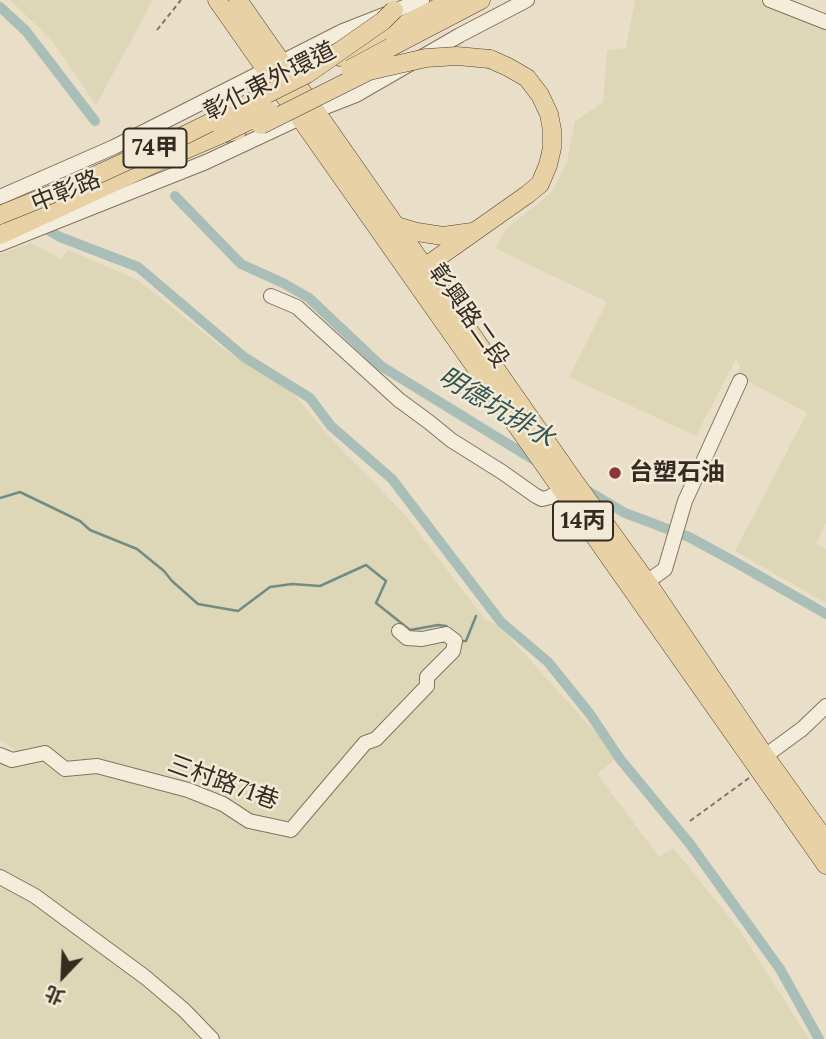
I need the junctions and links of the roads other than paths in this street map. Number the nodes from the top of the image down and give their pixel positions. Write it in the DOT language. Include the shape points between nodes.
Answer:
graph roads {
  1 [pos="216,0"];
  2 [pos="238,0"];
  3 [pos="401,0"];
  4 [pos="422,0"];
  5 [pos="453,0"];
  6 [pos="481,0"];
  7 [pos="527,0"];
  8 [pos="770,0"];
  9 [pos="826,22"];
  10 [pos="273,66"];
  11 [pos="307,74"];
  12 [pos="308,114"];
  13 [pos="222,134"];
  14 [pos="2,196"];
  15 [pos="0,215"];
  16 [pos="397,226"];
  17 [pos="475,231"];
  18 [pos="0,235"];
  19 [pos="0,244"];
  20 [pos="417,271"];
  21 [pos="271,296"];
  22 [pos="740,381"];
  23 [pos="567,485"];
  24 [pos="647,582"];
  25 [pos="399,631"];
  26 [pos="826,706"];
  27 [pos="0,755"];
  28 [pos="761,761"];
  29 [pos="826,841"];
  30 [pos="826,865"];
  31 [pos="0,877"];
  32 [pos="212,1039"];
  1 -- 10 [label="main road, 彰興路二段 / 14丙"];
  2 -- 10 [label="main road, 彰興路二段 / 14丙"];
  3 -- 11 [label="main road, bridge" via="383,21"];
  4 -- 10 [label="street, 中彰路" via="343,31"];
  5 -- 11 [label="main road, 彰化東外環道 / 74甲, bridge"];
  6 -- 13 [label="main road, 彰化東外環道 / 74甲, bridge"];
  7 -- 12 [label="street, 中彰路" via="356,95"];
  8 -- 9 [label="street"];
  10 -- 12 [label="main road, 彰興路二段 / 14丙"];
  10 -- 14 [label="street, 中彰路" via="114,148"];
  11 -- 15 [label="main road, 彰化東外環道 / 74甲, bridge" via="189,133"];
  12 -- 16 [label="main road, 彰興路二段 / 14丙"];
  12 -- 19 [label="street, 中彰路" via="206,162"];
  12 -- 20 [label="main road, 彰興路二段 / 14丙"];
  13 -- 17 [label="main road, bridge" via="261,125 369,71 426,58 490,59 527,78 540,95 549,114 551,148 540,184"];
  13 -- 18 [label="main road, 彰化東外環道 / 74甲"];
  16 -- 17 [label="main road" via="443,236"];
  16 -- 20 [label="main road, 彰興路二段 / 14丙"];
  17 -- 20 [label="main road"];
  20 -- 23 [label="main road, 彰興路二段 / 14丙"];
  21 -- 23 [label="street" via="297,307 400,400 536,496 550,497"];
  22 -- 24 [label="street" via="685,501 665,569"];
  23 -- 24 [label="main road, 彰興路二段 / 14丙"];
  23 -- 28 [label="main road, 彰興路二段 / 14丙"];
  24 -- 28 [label="main road, 彰興路二段 / 14丙"];
  25 -- 27 [label="street, 三村路71巷" via="407,638 422,639 446,634 455,641 453,651 427,677 427,687 376,739 365,743 291,830 249,821 188,790 97,766 65,769 45,753 12,760"];
  26 -- 28 [label="street"];
  28 -- 29 [label="main road, 彰興路二段 / 14丙"];
  28 -- 30 [label="main road, 彰興路二段 / 14丙"];
  31 -- 32 [label="street" via="35,896 145,976"];
}
